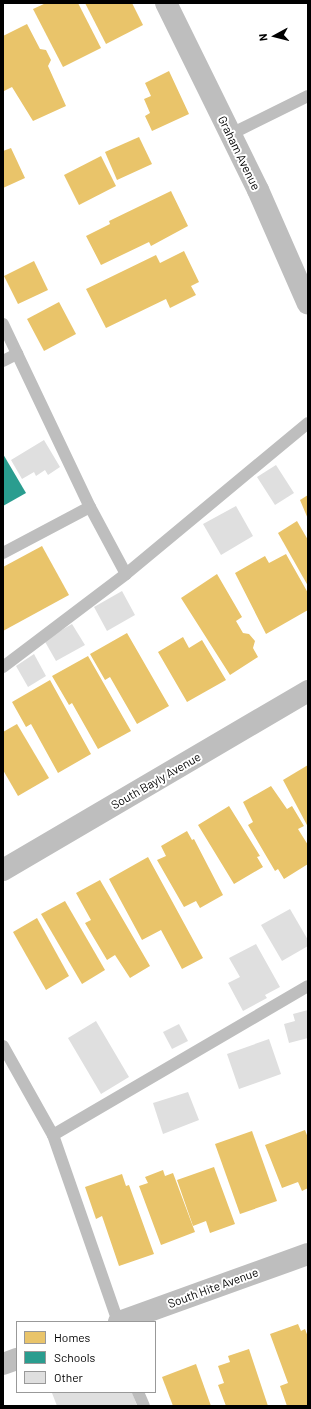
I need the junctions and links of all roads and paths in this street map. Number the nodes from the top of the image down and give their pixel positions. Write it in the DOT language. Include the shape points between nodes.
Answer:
graph roads {
  1 [pos="166,3"];
  2 [pos="308,96"];
  3 [pos="231,134"];
  4 [pos="308,304"];
  5 [pos="3,324"];
  6 [pos="17,354"];
  7 [pos="3,361"];
  8 [pos="308,423"];
  9 [pos="90,507"];
  10 [pos="3,553"];
  11 [pos="126,574"];
  12 [pos="3,667"];
  13 [pos="308,692"];
  14 [pos="3,870"];
  15 [pos="308,986"];
  16 [pos="3,1046"];
  17 [pos="53,1135"];
  18 [pos="308,1254"];
  19 [pos="118,1321"];
  20 [pos="121,1321"];
  21 [pos="16,1359"];
  22 [pos="3,1364"];
  23 [pos="138,1393"];
  24 [pos="144,1406"];
  1 -- 3 [label="street, Graham Avenue"];
  2 -- 3 [label="lane"];
  3 -- 4 [label="street, Graham Avenue"];
  5 -- 6 [label="lane"];
  6 -- 7 [label="lane"];
  6 -- 9 [label="lane"];
  8 -- 11 [label="lane"];
  9 -- 10 [label="lane"];
  9 -- 11 [label="lane"];
  11 -- 12 [label="lane"];
  13 -- 14 [label="street, South Bayly Avenue"];
  15 -- 17 [label="lane"];
  16 -- 17 [label="lane"];
  17 -- 19 [label="lane"];
  18 -- 20 [label="street, South Hite Avenue"];
  21 -- 22 [label="street"];
  23 -- 24 [label="lane"];
}
